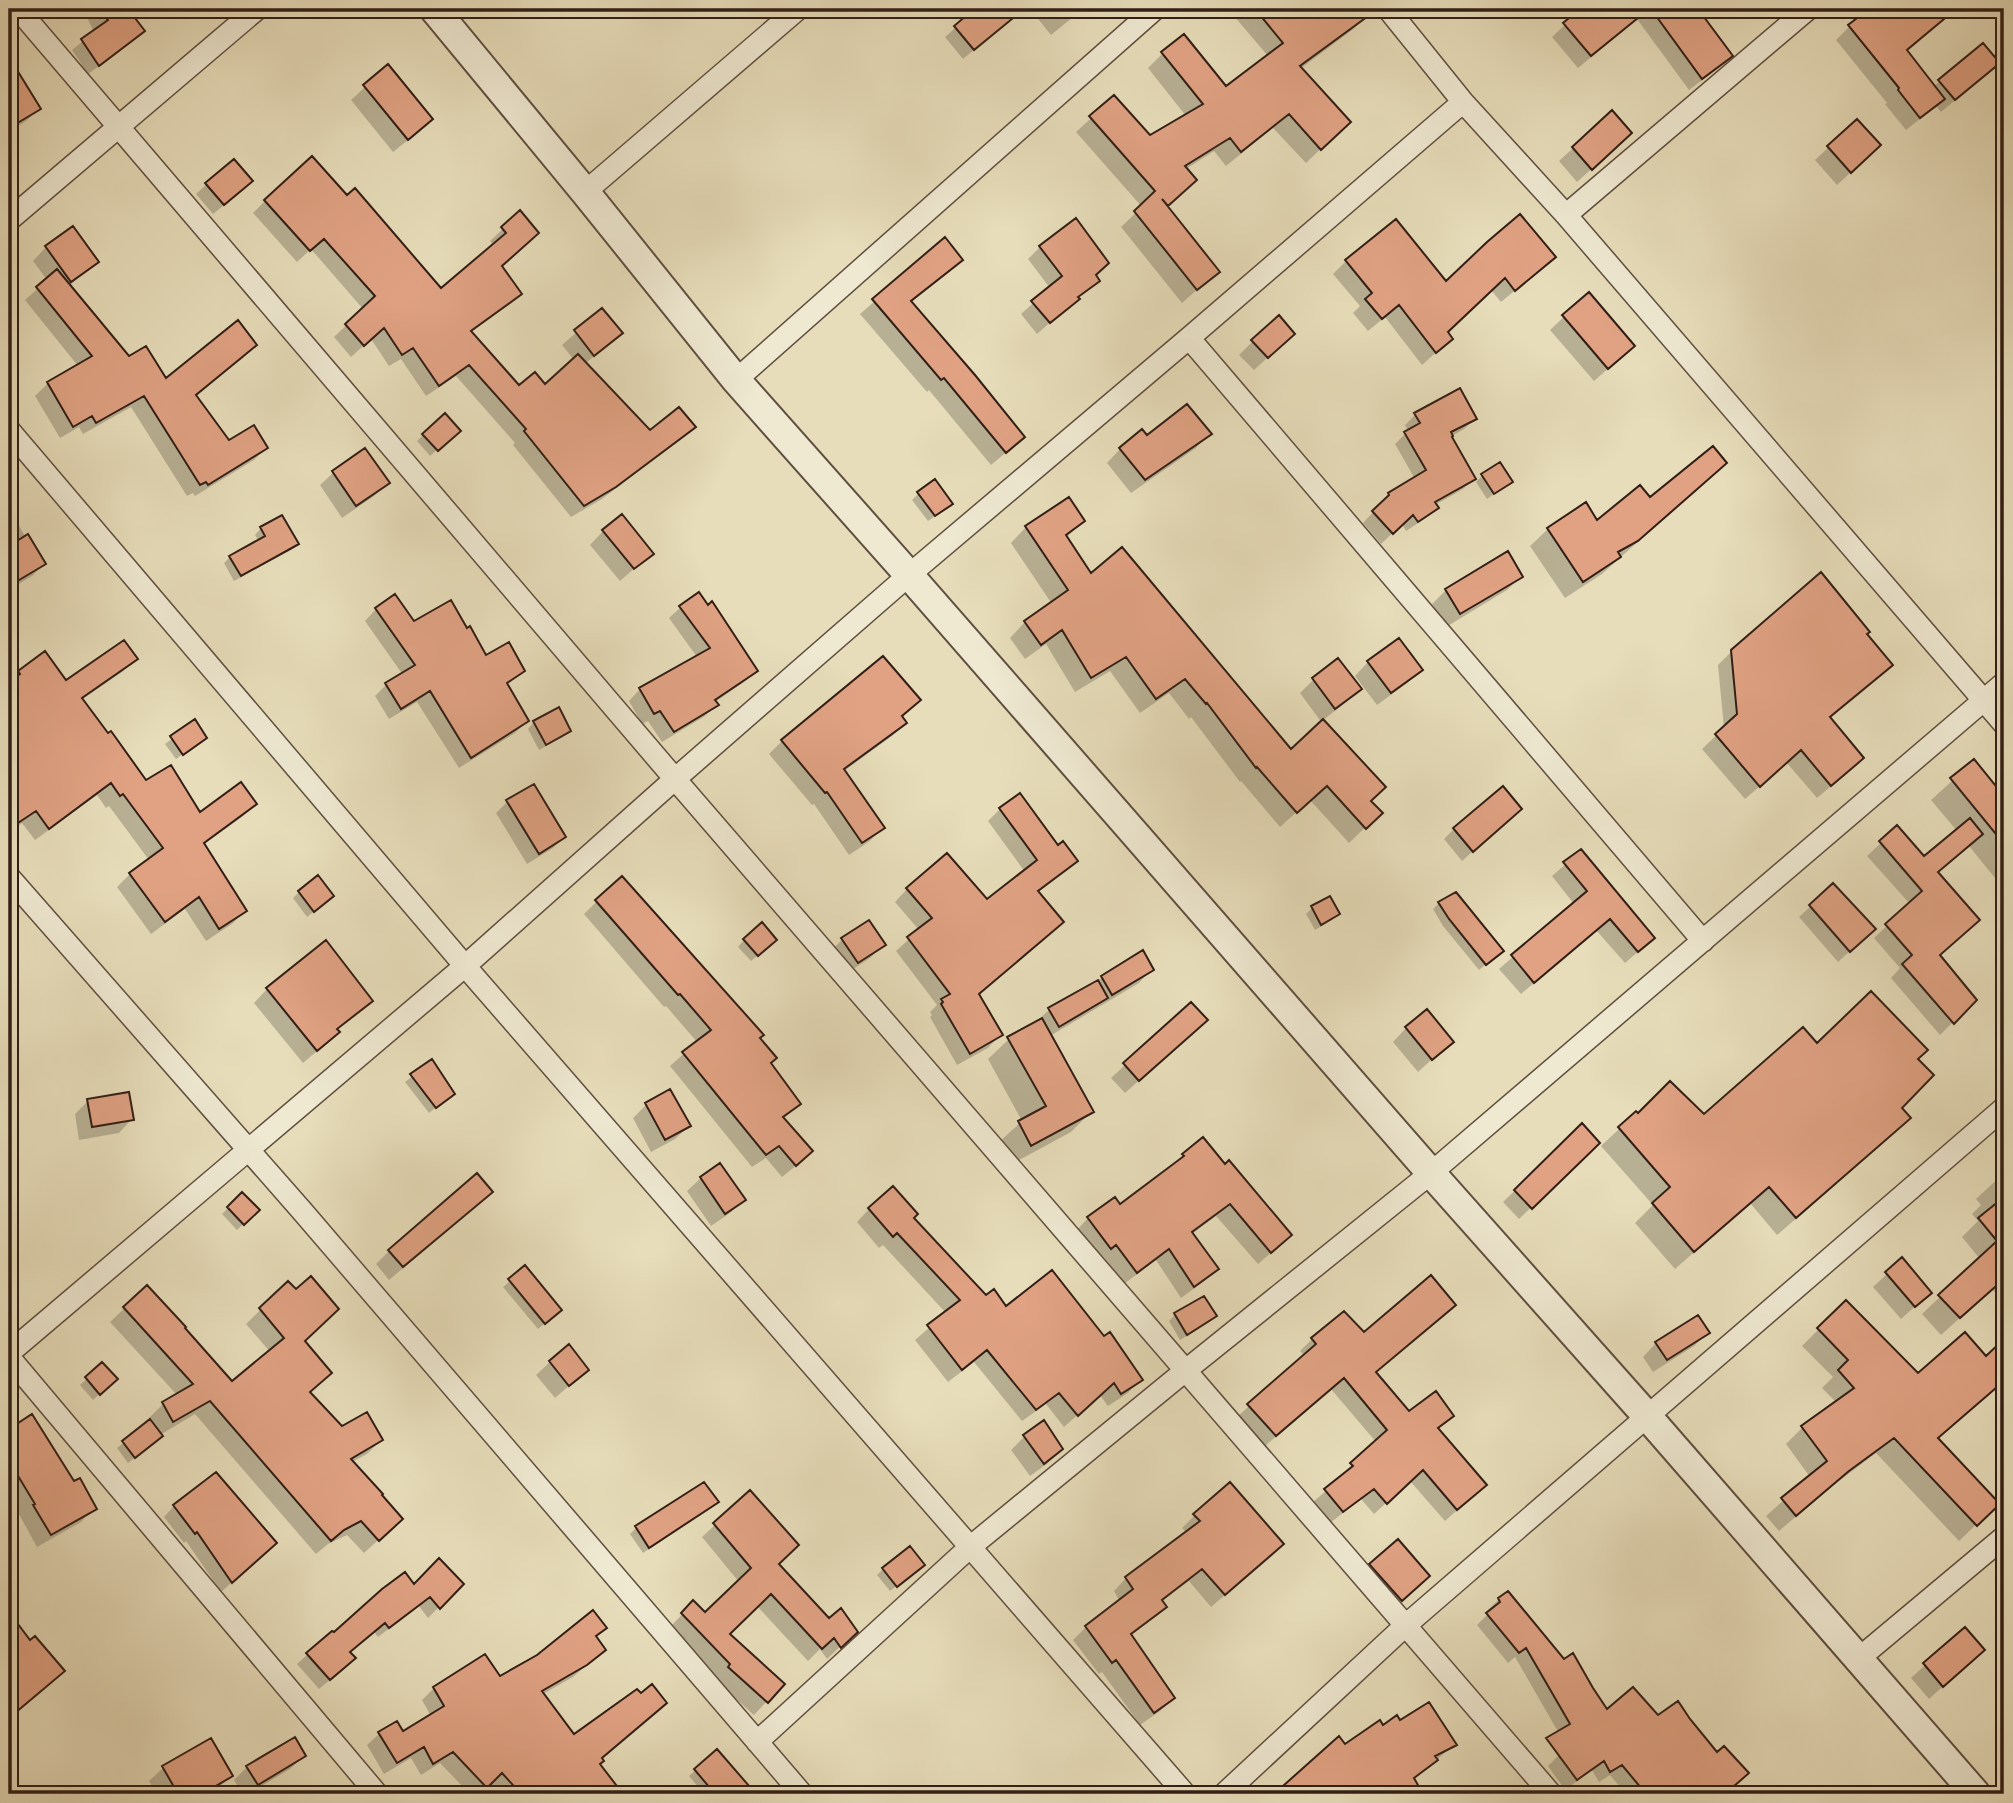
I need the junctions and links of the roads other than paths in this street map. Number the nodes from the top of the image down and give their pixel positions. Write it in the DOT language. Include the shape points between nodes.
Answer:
graph roads {
  1 [pos="18,9"];
  2 [pos="257,9"];
  3 [pos="435,9"];
  4 [pos="798,9"];
  5 [pos="1155,9"];
  6 [pos="1388,9"];
  7 [pos="1808,9"];
  8 [pos="1464,102"];
  9 [pos="118,127"];
  10 [pos="585,192"];
  11 [pos="1566,215"];
  12 [pos="9,220"];
  13 [pos="1189,338"];
  14 [pos="736,380"];
  15 [pos="9,430"];
  16 [pos="909,575"];
  17 [pos="2004,683"];
  18 [pos="1984,701"];
  19 [pos="2004,724"];
  20 [pos="675,779"];
  21 [pos="9,877"];
  22 [pos="1703,941"];
  23 [pos="465,966"];
  24 [pos="2004,1108"];
  25 [pos="249,1149"];
  26 [pos="1431,1173"];
  27 [pos="9,1355"];
  28 [pos="1185,1371"];
  29 [pos="1647,1416"];
  30 [pos="2004,1538"];
  31 [pos="970,1548"];
  32 [pos="1406,1626"];
  33 [pos="1857,1660"];
  34 [pos="757,1742"];
  35 [pos="377,1794"];
  36 [pos="802,1794"];
  37 [pos="1185,1794"];
  38 [pos="1224,1794"];
  39 [pos="1551,1794"];
  40 [pos="1976,1794"];
  1 -- 9 [label="street"];
  2 -- 9 [label="street"];
  3 -- 10 [label="street"];
  4 -- 10 [label="street"];
  5 -- 14 [label="street"];
  6 -- 8 [label="street"];
  7 -- 11 [label="street"];
  8 -- 11 [label="street"];
  8 -- 13 [label="street"];
  9 -- 12 [label="street"];
  9 -- 20 [label="street"];
  10 -- 14 [label="street"];
  11 -- 18 [label="street"];
  13 -- 16 [label="street"];
  13 -- 22 [label="street"];
  14 -- 16 [label="street"];
  15 -- 23 [label="street"];
  16 -- 20 [label="street"];
  16 -- 26 [label="street"];
  17 -- 18 [label="street"];
  18 -- 19 [label="street"];
  18 -- 22 [label="street"];
  20 -- 23 [label="street"];
  20 -- 28 [label="street"];
  21 -- 25 [label="street"];
  22 -- 26 [label="street"];
  23 -- 25 [label="street"];
  23 -- 31 [label="street"];
  24 -- 29 [label="street"];
  25 -- 27 [label="street"];
  25 -- 34 [label="street"];
  26 -- 28 [label="street"];
  26 -- 29 [label="street"];
  27 -- 35 [label="street"];
  28 -- 31 [label="street"];
  28 -- 32 [label="street"];
  29 -- 32 [label="street"];
  29 -- 33 [label="street"];
  30 -- 33 [label="street"];
  31 -- 34 [label="street"];
  31 -- 37 [label="street"];
  32 -- 38 [label="street"];
  32 -- 39 [label="street"];
  33 -- 40 [label="street"];
  34 -- 36 [label="street"];
}
